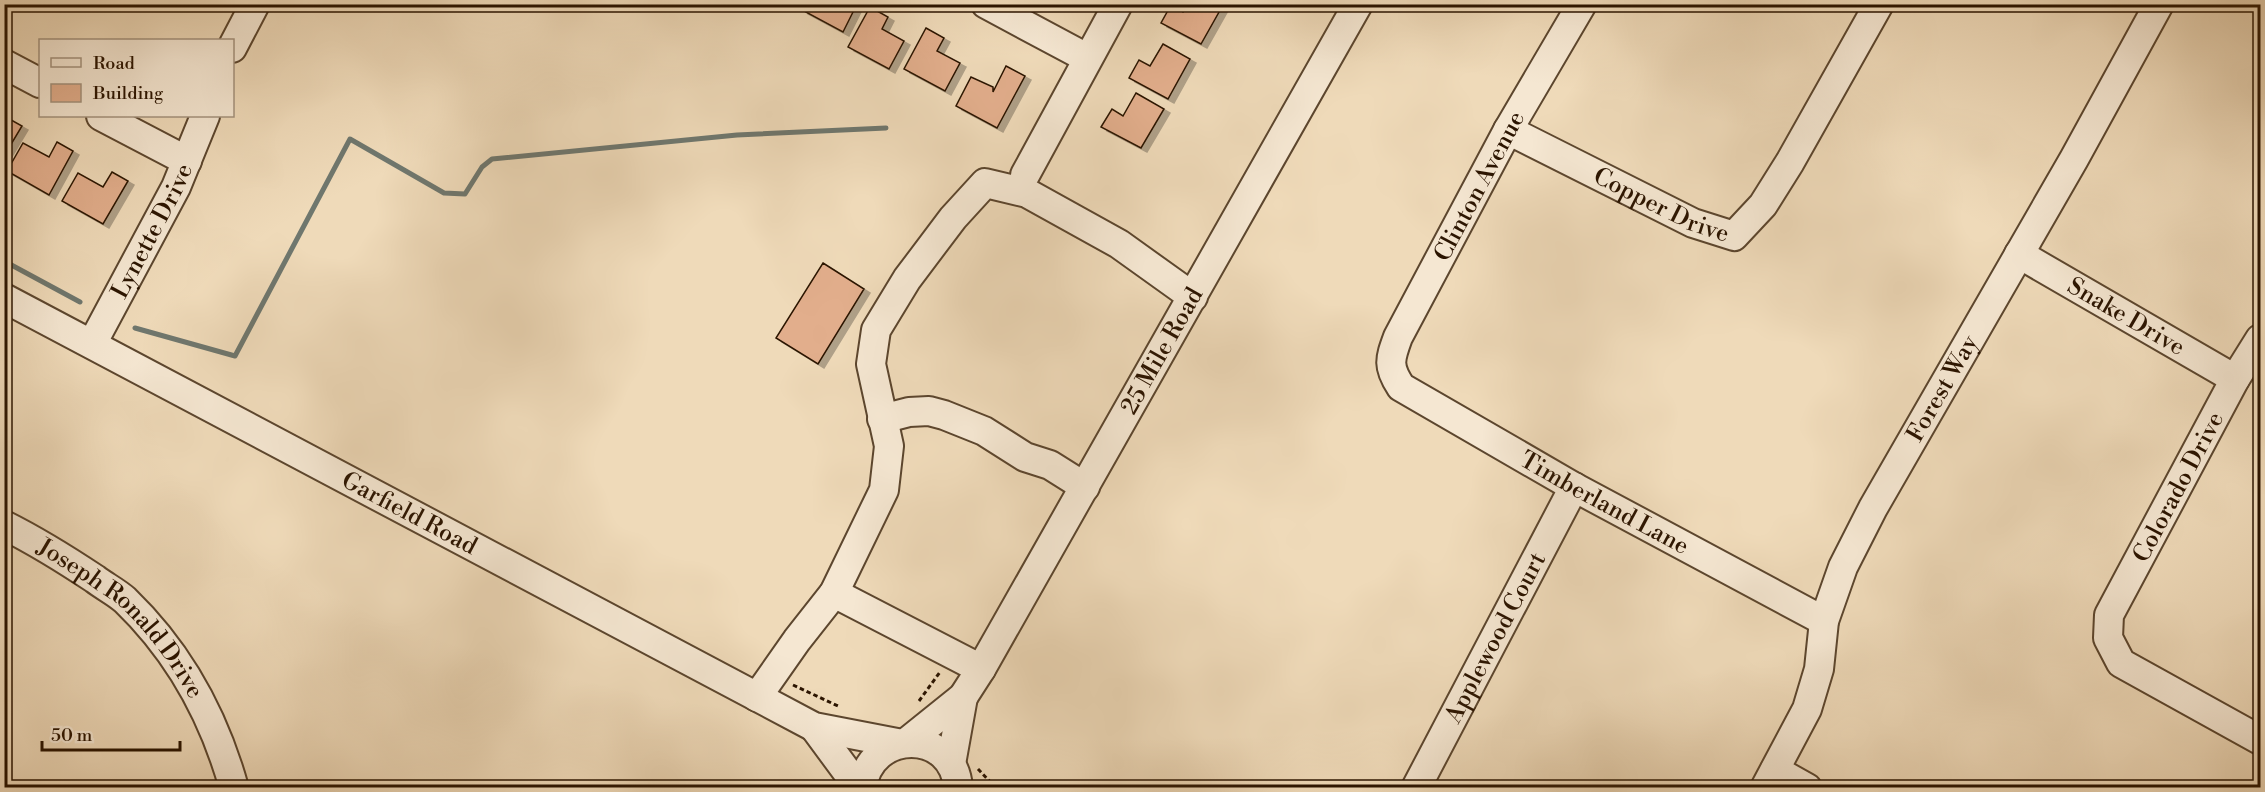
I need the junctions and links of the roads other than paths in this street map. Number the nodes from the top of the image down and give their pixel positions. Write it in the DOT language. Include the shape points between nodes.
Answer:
graph roads {
  1 [pos="255,4"];
  2 [pos="986,4"];
  3 [pos="1118,4"];
  4 [pos="1358,4"];
  5 [pos="1582,4"];
  6 [pos="1879,4"];
  7 [pos="2159,4"];
  8 [pos="234,44"];
  9 [pos="1087,58"];
  10 [pos="4,64"];
  11 [pos="39,82"];
  12 [pos="103,117"];
  13 [pos="205,117"];
  14 [pos="1508,130"];
  15 [pos="187,161"];
  16 [pos="1024,175"];
  17 [pos="2019,254"];
  18 [pos="1193,297"];
  19 [pos="4,298"];
  20 [pos="2260,339"];
  21 [pos="92,344"];
  22 [pos="1392,373"];
  23 [pos="2235,379"];
  24 [pos="882,419"];
  25 [pos="1085,487"];
  26 [pos="1574,487"];
  27 [pos="10,528"];
  28 [pos="834,593"];
  29 [pos="1824,621"];
  30 [pos="981,669"];
  31 [pos="764,687"];
  32 [pos="963,698"];
  33 [pos="814,727"];
  34 [pos="2260,740"];
  35 [pos="902,743"];
  36 [pos="962,776"];
  37 [pos="1770,779"];
  38 [pos="234,788"];
  39 [pos="860,788"];
  40 [pos="1416,788"];
  41 [pos="1807,788"];
  1 -- 8 [label="street"];
  2 -- 9 [label="street"];
  3 -- 9 [label="street"];
  4 -- 18 [label="street, 25 Mile Road"];
  5 -- 14 [label="street, Clinton Avenue"];
  6 -- 14 [label="street, Copper Drive" via="1790,162 1763,205 1734,236 1693,223"];
  7 -- 17 [label="street, Forest Way"];
  9 -- 16 [label="street"];
  10 -- 11 [label="street"];
  12 -- 15 [label="street"];
  13 -- 15 [label="street, Lynette Drive"];
  14 -- 22 [label="street, Clinton Avenue" via="1398,337 1391,357"];
  15 -- 21 [label="street, Lynette Drive"];
  17 -- 23 [label="street, Snake Drive"];
  17 -- 29 [label="street, Forest Way" via="1873,508 1843,567"];
  18 -- 24 [label="street" via="1119,244 1028,193 985,183 907,279 876,330 871,363"];
  18 -- 25 [label="street, 25 Mile Road"];
  19 -- 21 [label="street, Garfield Road"];
  20 -- 23 [label="street, Colorado Drive"];
  21 -- 31 [label="street, Garfield Road"];
  22 -- 26 [label="street, Timberland Lane" via="1401,387"];
  23 -- 34 [label="street, Colorado Drive" via="2109,615 2108,638 2121,663"];
  24 -- 25 [label="street" via="909,412 944,415 984,431"];
  24 -- 28 [label="street" via="889,446 884,490"];
  25 -- 30 [label="street, 25 Mile Road"];
  26 -- 29 [label="street, Timberland Lane"];
  26 -- 40 [label="street, Applewood Court"];
  27 -- 38 [label="street, Joseph Ronald Drive" via="51,549 123,599 166,646 197,692 223,749"];
  28 -- 30 [label="street"];
  28 -- 31 [label="street"];
  29 -- 37 [label="street, Forest Way" via="1819,669 1807,709"];
  30 -- 32 [label="street, 25 Mile Road"];
  31 -- 33 [label="street, Garfield Road"];
  32 -- 35 [label="street, 25 Mile Road"];
  32 -- 36 [label="street, 25 Mile Road"];
  33 -- 35 [label="street, Garfield Road"];
  33 -- 39 [label="street, Garfield Road"];
  35 -- 36 [label="street, Garfield Road" via="928,745"];
  35 -- 39 [label="street, 25 Mile Road" via="883,750 872,760"];
  37 -- 41 [label="street"];
}
